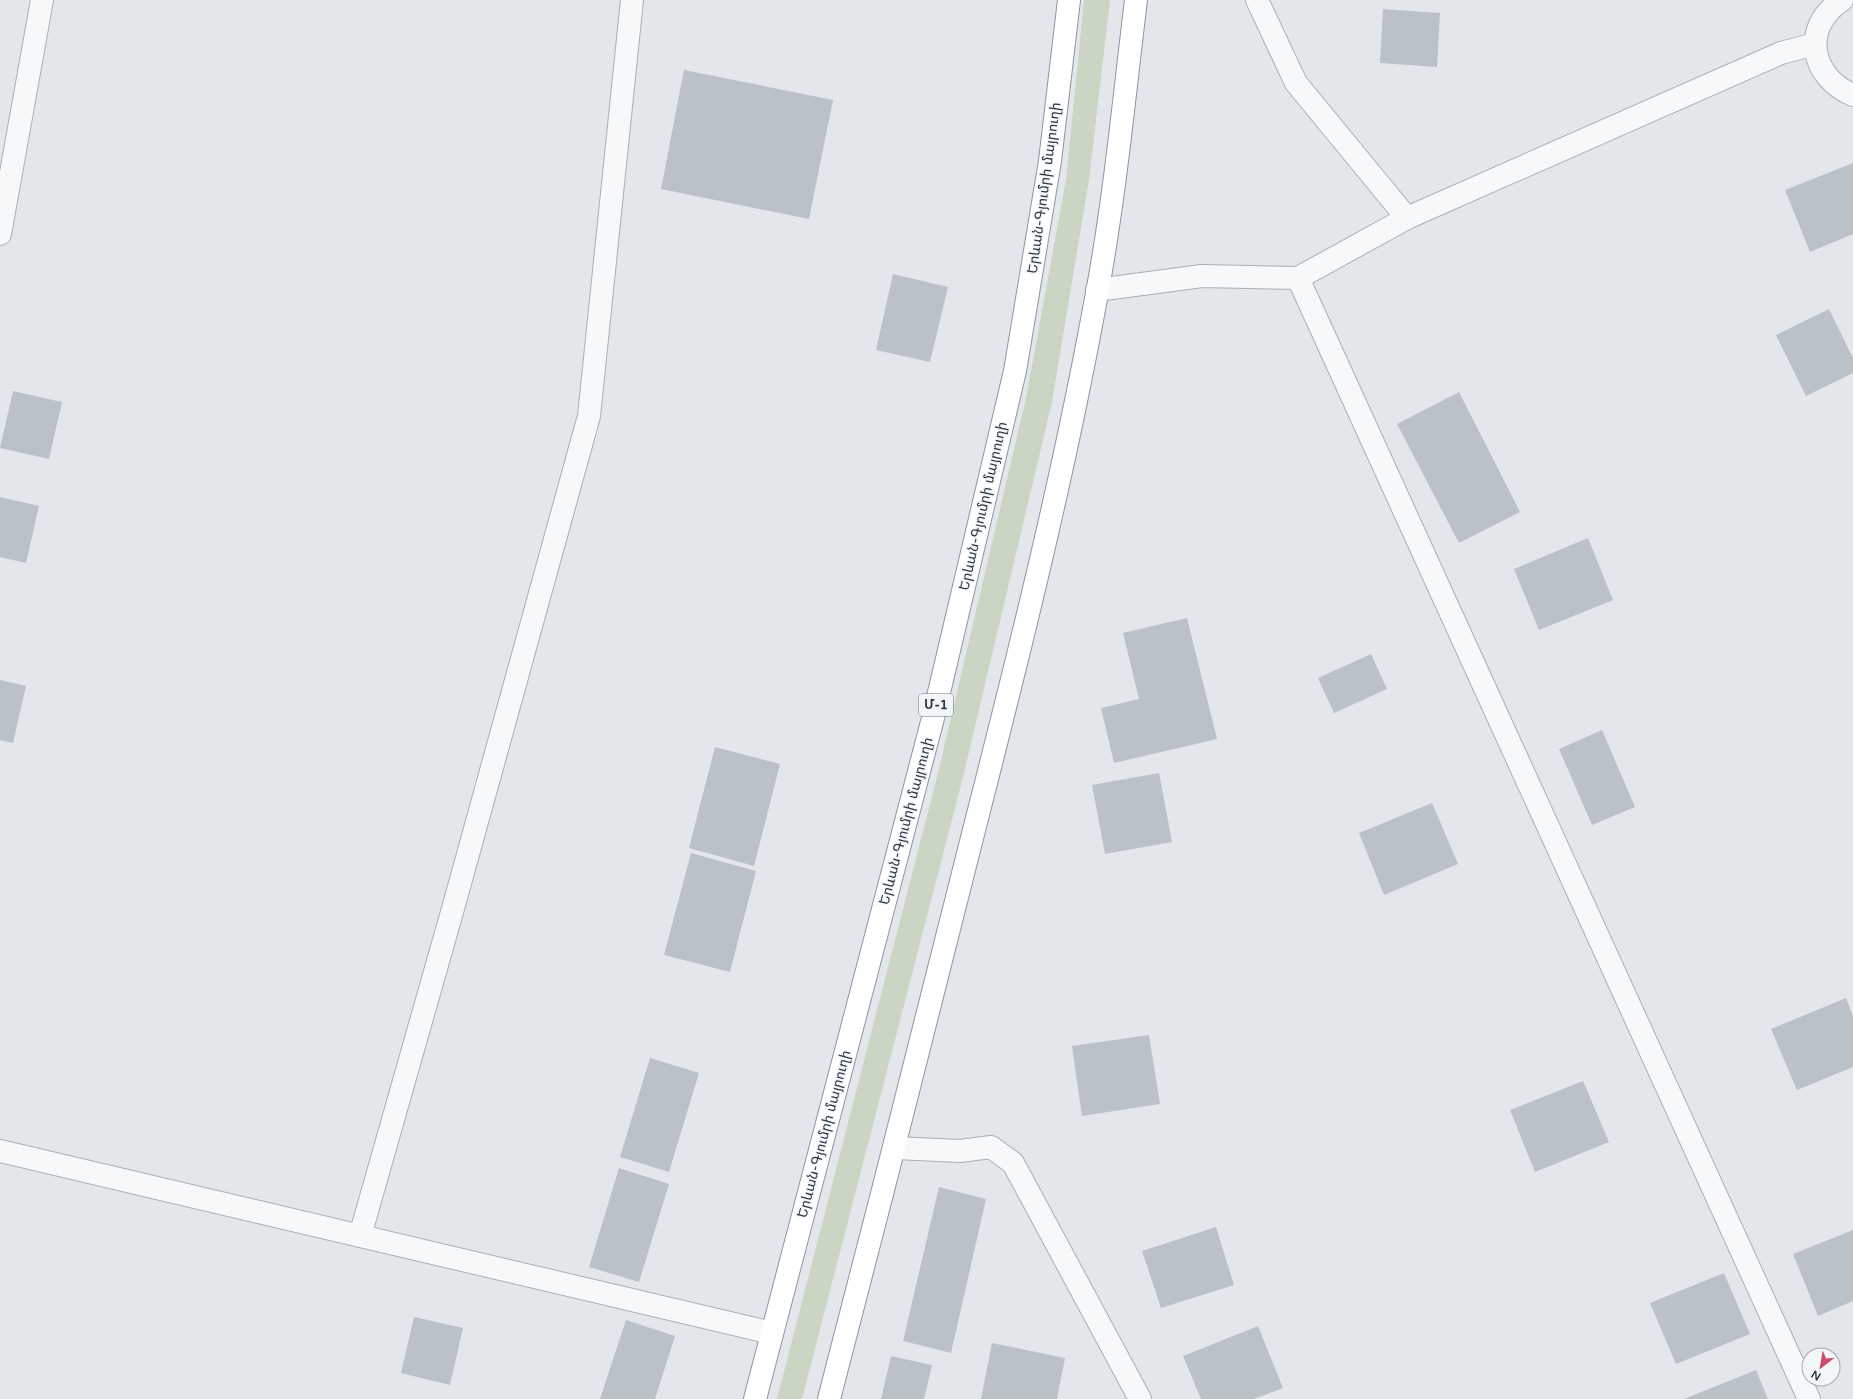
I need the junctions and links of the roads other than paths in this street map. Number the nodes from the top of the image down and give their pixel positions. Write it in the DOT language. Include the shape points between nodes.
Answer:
graph roads {
  1 [pos="42,0"];
  2 [pos="632,0"];
  3 [pos="1069,0"];
  4 [pos="1136,0"];
  5 [pos="1257,0"];
  6 [pos="1842,0"];
  7 [pos="1815,44"];
  8 [pos="1853,95"];
  9 [pos="1406,218"];
  10 [pos="0,234"];
  11 [pos="1298,278"];
  12 [pos="1097,290"];
  13 [pos="894,1148"];
  14 [pos="0,1152"];
  15 [pos="360,1236"];
  16 [pos="772,1333"];
  17 [pos="755,1399"];
  18 [pos="829,1399"];
  19 [pos="1140,1399"];
  20 [pos="1809,1399"];
  1 -- 10 [label="street"];
  2 -- 15 [label="street" via="589,416"];
  3 -- 16 [label="highway, Երևան-Գյումրի մայրուղի / Մ-1" via="1050,161 1015,371 933,718"];
  4 -- 12 [label="highway"];
  5 -- 9 [label="street" via="1296,83"];
  6 -- 7 [label="street" via="1824,16 1817,30"];
  7 -- 8 [label="street" via="1818,61 1825,76 1837,88"];
  7 -- 9 [label="street" via="1781,53"];
  9 -- 11 [label="street"];
  11 -- 12 [label="street" via="1202,276"];
  11 -- 20 [label="street"];
  12 -- 13 [label="highway" via="1057,492"];
  13 -- 18 [label="highway"];
  13 -- 19 [label="street" via="960,1151 991,1147 1013,1163"];
  14 -- 15 [label="street"];
  15 -- 16 [label="street"];
  16 -- 17 [label="highway, Երևան-Գյումրի մայրուղի / Մ-1"];
}
